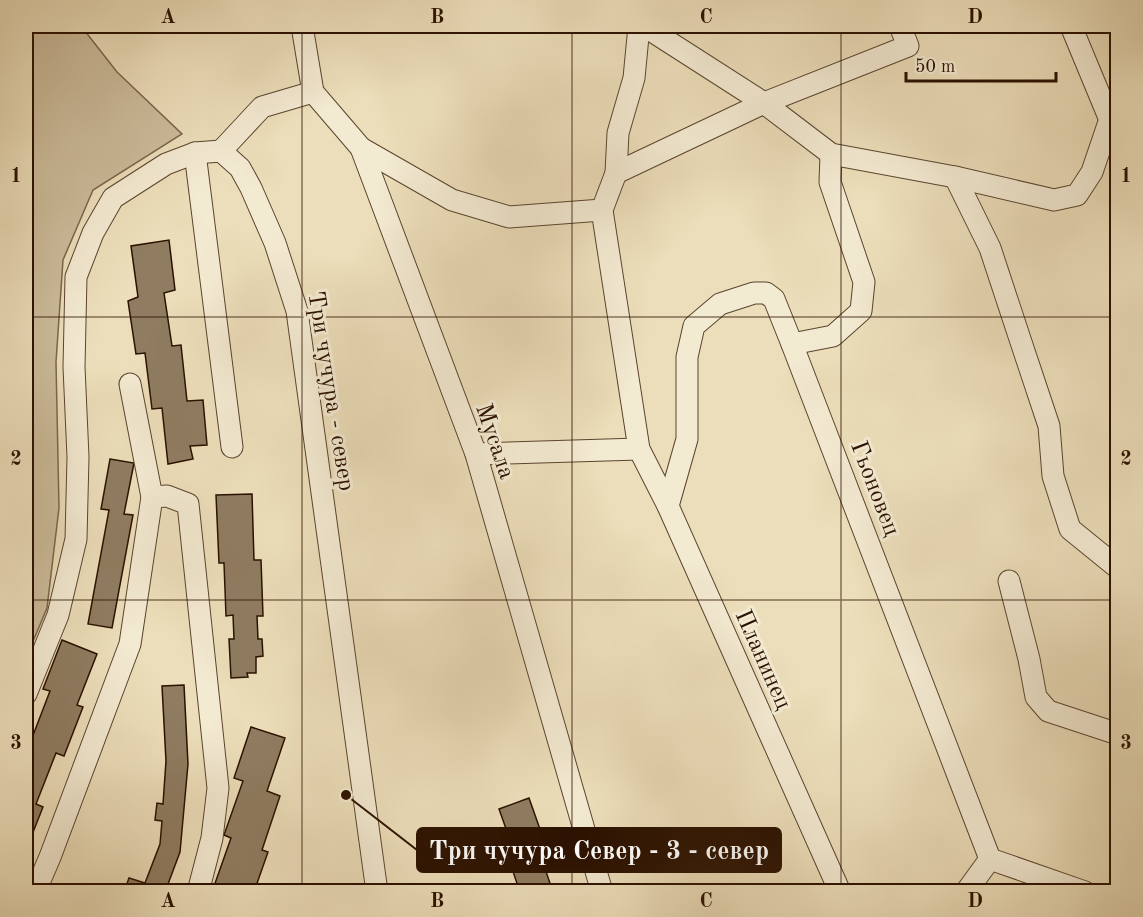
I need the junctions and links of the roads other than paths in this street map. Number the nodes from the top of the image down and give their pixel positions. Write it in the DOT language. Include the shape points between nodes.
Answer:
graph roads {
  1 [pos="302,26"];
  2 [pos="641,26"];
  3 [pos="900,26"];
  4 [pos="1071,26"];
  5 [pos="669,34"];
  6 [pos="313,92"];
  7 [pos="764,103"];
  8 [pos="1114,129"];
  9 [pos="361,148"];
  10 [pos="221,151"];
  11 [pos="195,153"];
  12 [pos="831,154"];
  13 [pos="616,173"];
  14 [pos="955,177"];
  15 [pos="603,210"];
  16 [pos="792,344"];
  17 [pos="130,384"];
  18 [pos="232,447"];
  19 [pos="639,449"];
  20 [pos="476,454"];
  21 [pos="152,497"];
  22 [pos="668,506"];
  23 [pos="1118,568"];
  24 [pos="1009,581"];
  25 [pos="26,694"];
  26 [pos="1118,734"];
  27 [pos="990,860"];
  28 [pos="35,891"];
  29 [pos="198,891"];
  30 [pos="377,891"];
  31 [pos="602,891"];
  32 [pos="840,891"];
  33 [pos="966,891"];
  34 [pos="1085,891"];
  1 -- 6 [label="street"];
  2 -- 5 [label="street"];
  2 -- 13 [label="street" via="634,78 618,132"];
  3 -- 7 [label="street" via="908,46"];
  4 -- 8 [label="street"];
  5 -- 7 [label="street"];
  6 -- 9 [label="street, Мусала"];
  6 -- 10 [label="street" via="262,107"];
  7 -- 12 [label="street"];
  7 -- 13 [label="street"];
  8 -- 14 [label="street" via="1077,195 1054,200"];
  9 -- 15 [label="street" via="452,200 509,217"];
  9 -- 20 [label="street, Мусала"];
  10 -- 11 [label="street"];
  10 -- 30 [label="street, Три чучура - север" via="240,168 251,188 275,243 297,311"];
  11 -- 18 [label="street"];
  11 -- 25 [label="street" via="166,165 113,198 93,233 76,277 76,538 58,615"];
  12 -- 14 [label="street"];
  12 -- 16 [label="street" via="830,182 864,282 861,311 833,336"];
  13 -- 15 [label="street"];
  14 -- 23 [label="street" via="990,248 1049,426 1053,476 1070,529"];
  15 -- 19 [label="street, Планинец"];
  16 -- 22 [label="street, Гьоновец" via="774,299 766,293 720,304 694,326 687,357 687,439"];
  16 -- 27 [label="street, Гьоновец"];
  17 -- 21 [label="street"];
  19 -- 20 [label="street"];
  19 -- 22 [label="street, Планинец"];
  20 -- 31 [label="street, Мусала"];
  21 -- 28 [label="street" via="130,644"];
  21 -- 29 [label="street" via="167,496 188,504 192,537 218,788 212,838"];
  22 -- 32 [label="street, Планинец"];
  24 -- 26 [label="street" via="1036,697 1048,711"];
  27 -- 33 [label="street"];
  27 -- 34 [label="street"];
}
